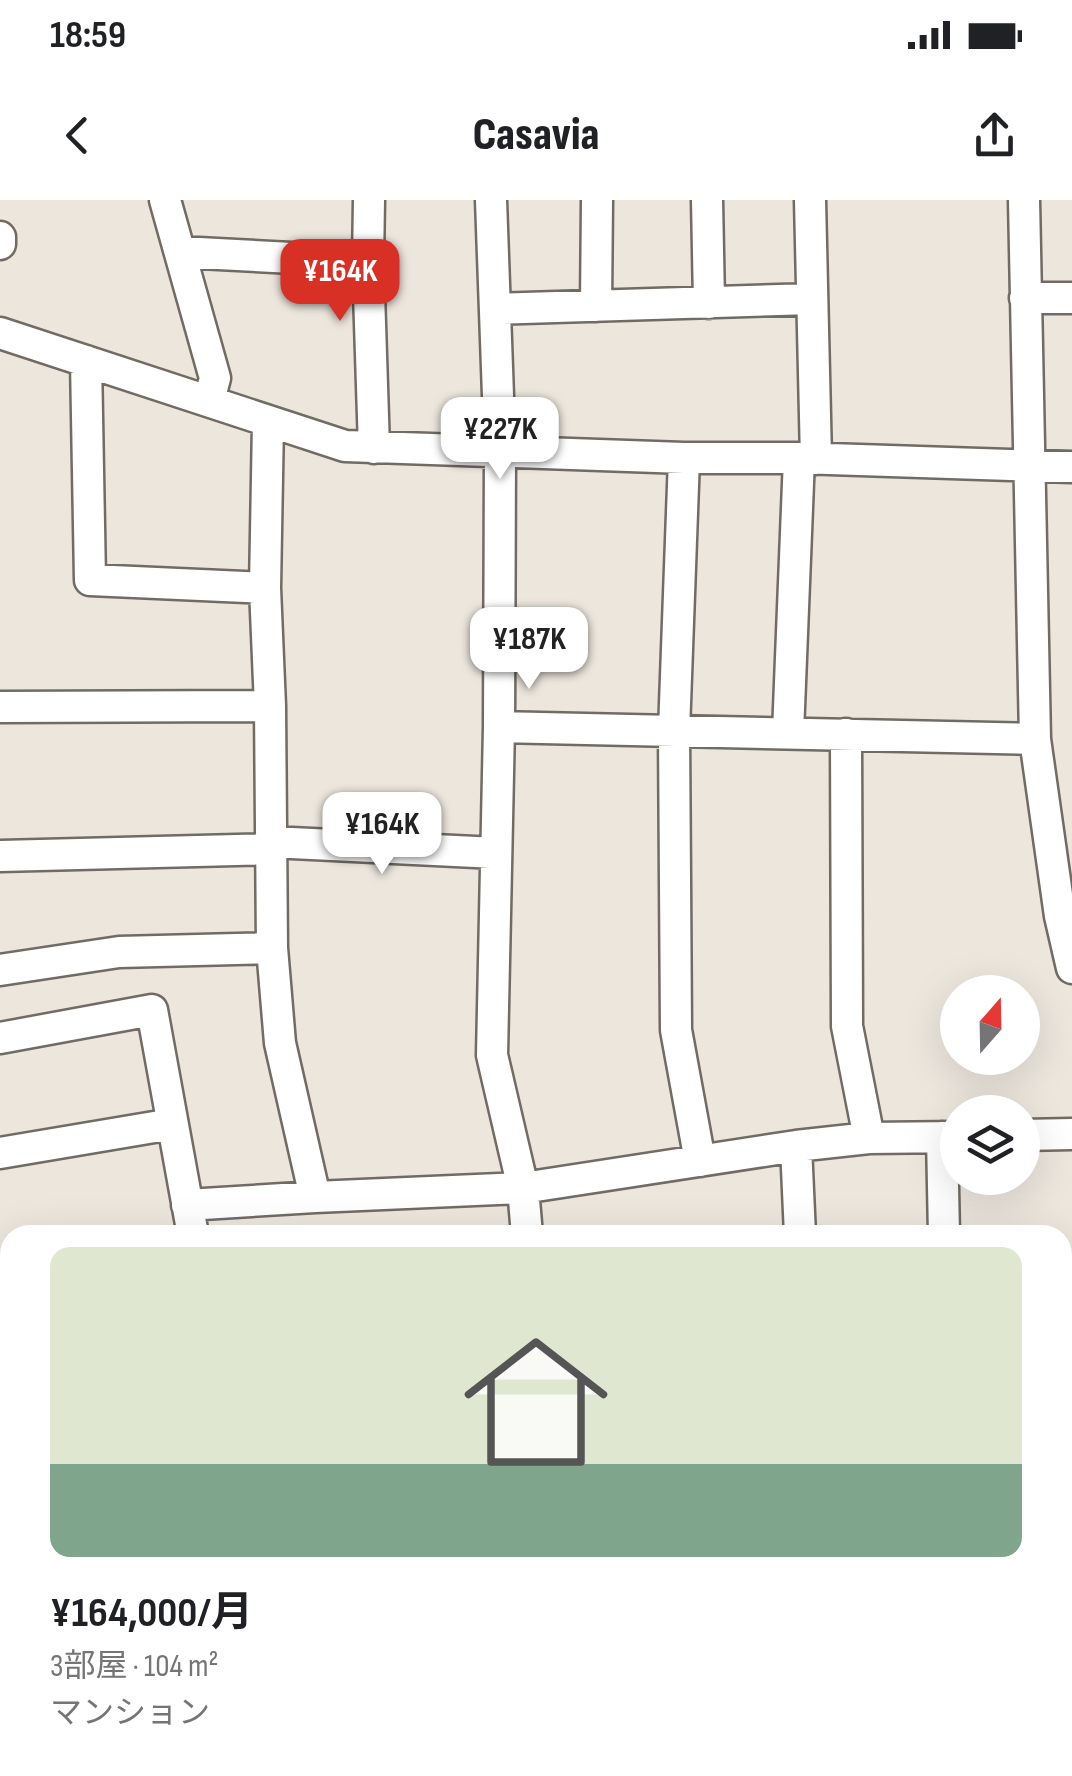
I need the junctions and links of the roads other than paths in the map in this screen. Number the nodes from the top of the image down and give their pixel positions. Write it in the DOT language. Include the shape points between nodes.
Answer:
graph roads {
  1 [pos="166,200"];
  2 [pos="369,200"];
  3 [pos="490,200"];
  4 [pos="597,200"];
  5 [pos="708,200"];
  6 [pos="810,200"];
  7 [pos="1024,200"];
  8 [pos="180,252"];
  9 [pos="368,262"];
  10 [pos="1025,298"];
  11 [pos="1072,298"];
  12 [pos="812,299"];
  13 [pos="709,303"];
  14 [pos="596,306"];
  15 [pos="495,309"];
  16 [pos="0,333"];
  17 [pos="86,361"];
  18 [pos="209,401"];
  19 [pos="268,422"];
  20 [pos="374,448"];
  21 [pos="500,452"];
  22 [pos="684,458"];
  23 [pos="808,459"];
  24 [pos="1028,467"];
  25 [pos="1072,468"];
  26 [pos="265,588"];
  27 [pos="270,706"];
  28 [pos="0,707"];
  29 [pos="499,727"];
  30 [pos="674,731"];
  31 [pos="788,733"];
  32 [pos="846,734"];
  33 [pos="1035,739"];
  34 [pos="271,845"];
  35 [pos="496,853"];
  36 [pos="0,856"];
  37 [pos="1066,915"];
  38 [pos="272,948"];
  39 [pos="1072,968"];
  40 [pos="0,970"];
  41 [pos="0,1038"];
  42 [pos="172,1124"];
  43 [pos="1072,1134"];
  44 [pos="1040,1135"];
  45 [pos="940,1137"];
  46 [pos="869,1138"];
  47 [pos="796,1146"];
  48 [pos="0,1154"];
  49 [pos="700,1161"];
  50 [pos="523,1188"];
  51 [pos="946,1195"];
  52 [pos="315,1197"];
  53 [pos="190,1220"];
  54 [pos="526,1225"];
  55 [pos="800,1225"];
  56 [pos="945,1225"];
  1 -- 8 [label="street"];
  2 -- 9 [label="street"];
  3 -- 15 [label="street"];
  4 -- 14 [label="street"];
  5 -- 13 [label="street"];
  6 -- 12 [label="street"];
  7 -- 10 [label="street"];
  8 -- 9 [label="street"];
  8 -- 18 [label="street" via="215,378"];
  9 -- 20 [label="street"];
  10 -- 11 [label="street"];
  10 -- 24 [label="street"];
  12 -- 13 [label="street"];
  12 -- 23 [label="street"];
  13 -- 14 [label="street"];
  14 -- 15 [label="street"];
  15 -- 21 [label="street"];
  16 -- 17 [label="street"];
  17 -- 18 [label="street"];
  17 -- 26 [label="street" via="90,580"];
  18 -- 19 [label="street"];
  19 -- 20 [label="street"];
  19 -- 26 [label="street"];
  20 -- 21 [label="street"];
  21 -- 22 [label="street"];
  21 -- 29 [label="street"];
  22 -- 23 [label="street"];
  22 -- 30 [label="street"];
  23 -- 24 [label="street"];
  23 -- 31 [label="street"];
  24 -- 25 [label="street"];
  24 -- 33 [label="street"];
  26 -- 27 [label="street"];
  27 -- 28 [label="street"];
  27 -- 34 [label="street"];
  29 -- 30 [label="street"];
  29 -- 35 [label="street"];
  30 -- 31 [label="street"];
  30 -- 49 [label="street" via="676,1030"];
  31 -- 32 [label="street"];
  32 -- 33 [label="street"];
  32 -- 46 [label="street" via="846,1026"];
  33 -- 37 [label="street"];
  34 -- 35 [label="street"];
  34 -- 36 [label="street"];
  34 -- 38 [label="street"];
  35 -- 50 [label="street" via="492,1055"];
  37 -- 39 [label="street"];
  38 -- 40 [label="street" via="119,952"];
  38 -- 52 [label="street" via="280,1042"];
  41 -- 42 [label="street" via="152,1010"];
  42 -- 48 [label="street"];
  42 -- 53 [label="street"];
  43 -- 44 [label="street"];
  45 -- 46 [label="street"];
  46 -- 47 [label="street"];
  47 -- 49 [label="street"];
  47 -- 55 [label="street"];
  49 -- 50 [label="street"];
  50 -- 52 [label="street"];
  50 -- 54 [label="street"];
  51 -- 56 [label="street"];
  52 -- 53 [label="street"];
}
